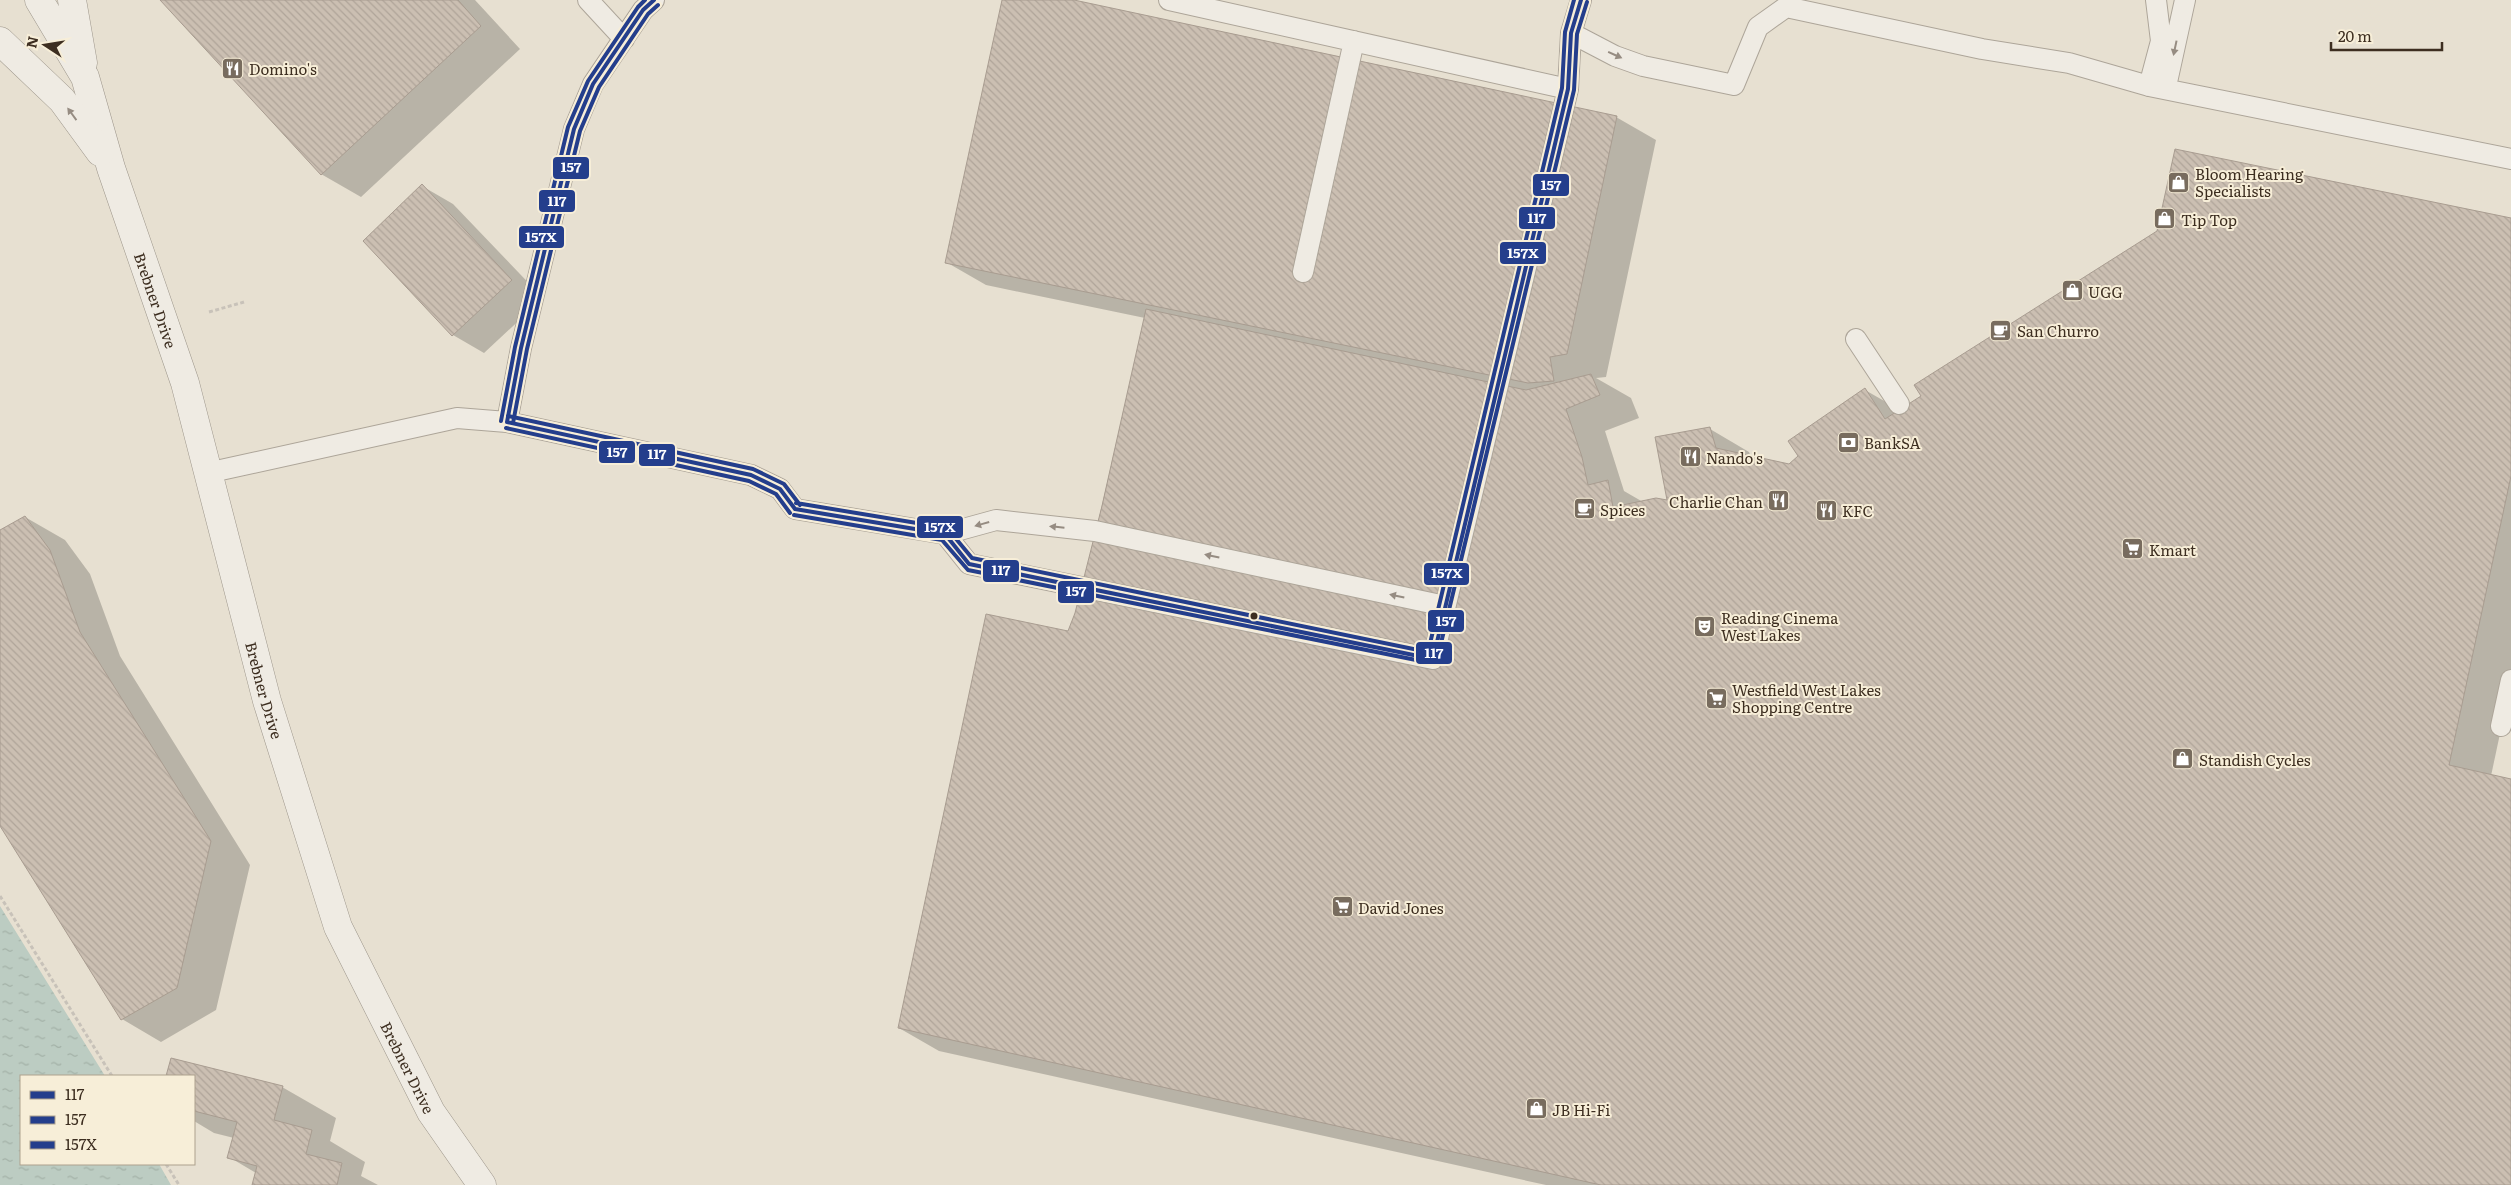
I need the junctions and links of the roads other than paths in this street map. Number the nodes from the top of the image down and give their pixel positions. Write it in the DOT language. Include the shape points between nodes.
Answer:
graph roads {
  1 [pos="39,0"];
  2 [pos="72,0"];
  3 [pos="588,0"];
  4 [pos="654,0"];
  5 [pos="1169,0"];
  6 [pos="1581,0"];
  7 [pos="2156,0"];
  8 [pos="2170,0"];
  9 [pos="2185,0"];
  10 [pos="1571,33"];
  11 [pos="624,39"];
  12 [pos="2161,40"];
  13 [pos="0,41"];
  14 [pos="1354,41"];
  15 [pos="85,77"];
  16 [pos="2149,86"];
  17 [pos="1568,89"];
  18 [pos="2511,159"];
  19 [pos="111,168"];
  20 [pos="1303,272"];
  21 [pos="1856,338"];
  22 [pos="1899,404"];
  23 [pos="507,422"];
  24 [pos="207,473"];
  25 [pos="945,534"];
  26 [pos="1445,606"];
  27 [pos="2511,680"];
  28 [pos="2500,726"];
  29 [pos="482,1185"];
  1 -- 15 [label="street, Brebner Drive"];
  2 -- 15 [label="street"];
  3 -- 11 [label="lane"];
  4 -- 11 [label="lane" via="643,10"];
  5 -- 14 [label="lane"];
  6 -- 10 [label="lane"];
  7 -- 12 [label="lane"];
  8 -- 12 [label="lane"];
  9 -- 16 [label="lane, one-way" via="2167,82"];
  10 -- 16 [label="lane, one-way" via="1615,56 1643,66 1734,85 1758,27 1786,7 1982,49 2069,63"];
  10 -- 17 [label="lane"];
  11 -- 23 [label="lane" via="593,84 574,129 521,348"];
  12 -- 16 [label="lane"];
  19 -- 13 [label="street, Brebner Drive, one-way" via="62,100"];
  14 -- 17 [label="lane"];
  14 -- 20 [label="lane"];
  15 -- 19 [label="street, Brebner Drive"];
  16 -- 18 [label="lane"];
  17 -- 26 [label="lane"];
  19 -- 24 [label="street, Brebner Drive" via="185,383"];
  21 -- 22 [label="lane"];
  23 -- 24 [label="lane" via="457,418"];
  23 -- 25 [label="lane" via="751,476 780,489 796,509"];
  24 -- 29 [label="street, Brebner Drive" via="267,701 338,927 431,1112"];
  26 -- 25 [label="lane, one-way" via="1095,531 996,520"];
  25 -- 26 [label="lane" via="969,564 1433,660"];
  27 -- 28 [label="lane"];
}
